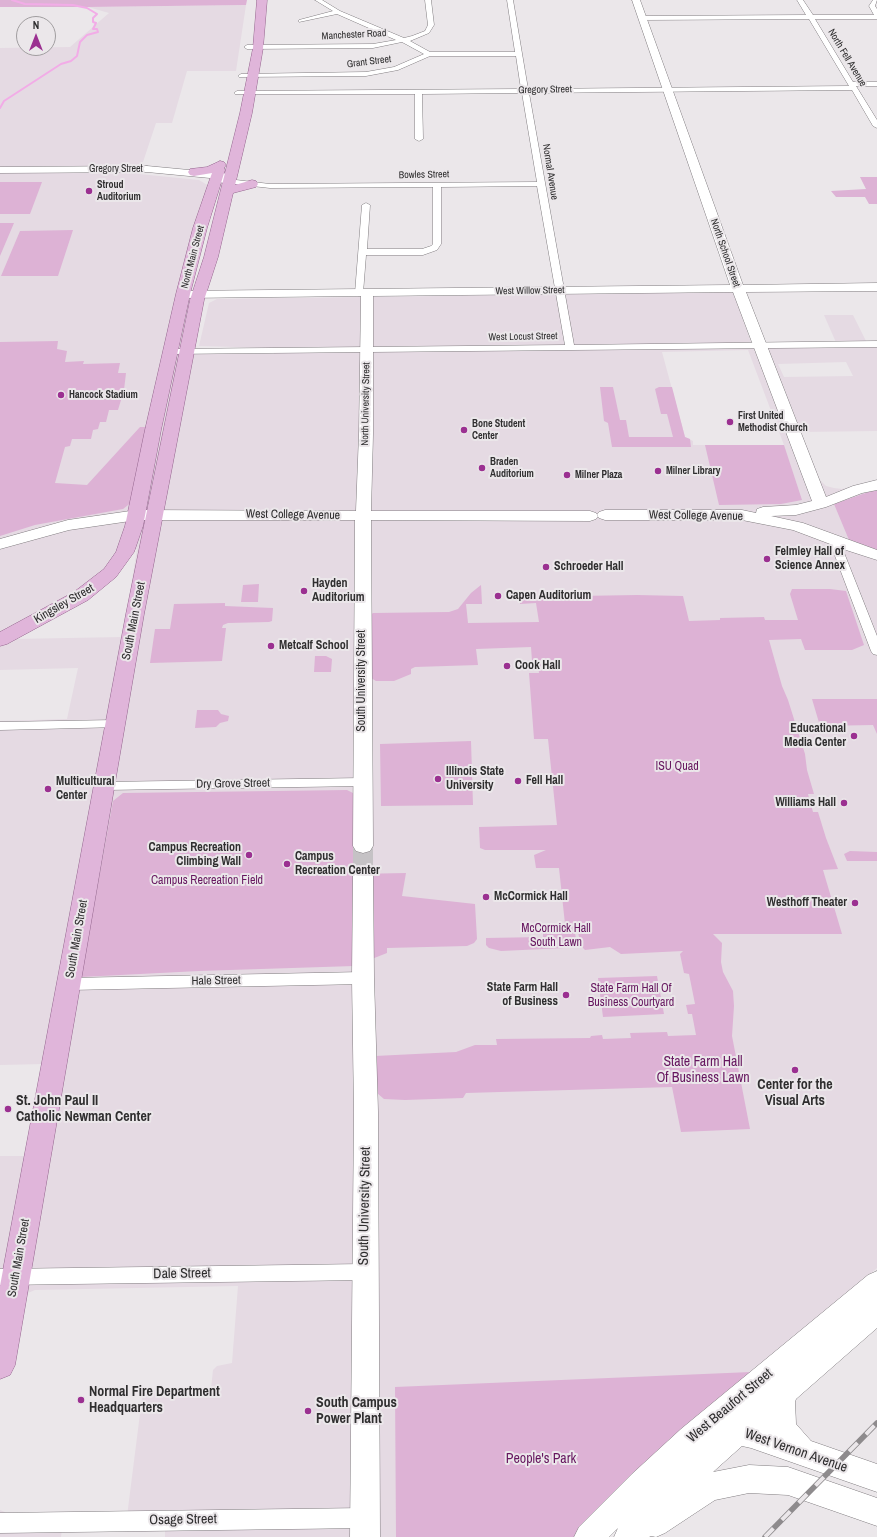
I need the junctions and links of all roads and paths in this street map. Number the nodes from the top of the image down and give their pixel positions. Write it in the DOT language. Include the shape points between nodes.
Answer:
graph roads {
  1 [pos="262,0"];
  2 [pos="318,0"];
  3 [pos="428,0"];
  4 [pos="510,0"];
  5 [pos="636,0"];
  6 [pos="800,0"];
  7 [pos="876,0"];
  8 [pos="338,12"];
  9 [pos="877,16"];
  10 [pos="642,18"];
  11 [pos="811,18"];
  12 [pos="301,21"];
  13 [pos="248,35"];
  14 [pos="404,40"];
  15 [pos="252,47"];
  16 [pos="430,54"];
  17 [pos="519,54"];
  18 [pos="247,76"];
  19 [pos="877,84"];
  20 [pos="853,86"];
  21 [pos="667,89"];
  22 [pos="526,91"];
  23 [pos="418,92"];
  24 [pos="250,93"];
  25 [pos="236,97"];
  26 [pos="877,126"];
  27 [pos="419,139"];
  28 [pos="0,170"];
  29 [pos="218,172"];
  30 [pos="0,174"];
  31 [pos="197,175"];
  32 [pos="230,180"];
  33 [pos="250,181"];
  34 [pos="541,184"];
  35 [pos="436,185"];
  36 [pos="366,204"];
  37 [pos="362,252"];
  38 [pos="877,287"];
  39 [pos="738,289"];
  40 [pos="559,290"];
  41 [pos="363,293"];
  42 [pos="183,294"];
  43 [pos="198,294"];
  44 [pos="877,344"];
  45 [pos="760,346"];
  46 [pos="570,348"];
  47 [pos="367,350"];
  48 [pos="170,352"];
  49 [pos="187,352"];
  50 [pos="877,485"];
  51 [pos="820,504"];
  52 [pos="155,514"];
  53 [pos="137,515"];
  54 [pos="363,515"];
  55 [pos="742,515"];
  56 [pos="834,540"];
  57 [pos="0,544"];
  58 [pos="877,555"];
  59 [pos="0,640"];
  60 [pos="877,651"];
  61 [pos="116,724"];
  62 [pos="0,726"];
  63 [pos="363,782"];
  64 [pos="104,786"];
  65 [pos="363,846"];
  66 [pos="363,874"];
  67 [pos="363,978"];
  68 [pos="69,984"];
  69 [pos="365,1272"];
  70 [pos="8,1277"];
  71 [pos="877,1283"];
  72 [pos="877,1311"];
  73 [pos="0,1365"];
  74 [pos="786,1390"];
  75 [pos="739,1431"];
  76 [pos="691,1439"];
  77 [pos="803,1452"];
  78 [pos="877,1478"];
  79 [pos="877,1512"];
  80 [pos="0,1523"];
  81 [pos="365,1527"];
  82 [pos="589,1537"];
  83 [pos="629,1537"];
  84 [pos="634,1537"];
  1 -- 15 [label="main road, North Main Street"];
  2 -- 8 [label="street"];
  3 -- 14 [label="street, Manchester Road" via="432,22 429,30 422,35"];
  4 -- 17 [label="street, Normal Avenue"];
  5 -- 10 [label="street, North School Street"];
  6 -- 11 [label="street, North Fell Avenue"];
  7 -- 9 [label="street" via="872,6"];
  8 -- 12 [label="street"];
  8 -- 14 [label="street"];
  9 -- 11 [label="street"];
  10 -- 11 [label="street"];
  10 -- 21 [label="street, North School Street"];
  11 -- 20 [label="street, North Fell Avenue"];
  13 -- 15 [label="main road, North Main Street"];
  14 -- 15 [label="street, Manchester Road" via="368,47"];
  14 -- 16 [label="street"];
  15 -- 18 [label="main road, North Main Street"];
  16 -- 17 [label="street, Grant Street"];
  16 -- 18 [label="street, Grant Street" via="396,69 366,74"];
  17 -- 22 [label="street, Normal Avenue"];
  18 -- 24 [label="main road, North Main Street"];
  18 -- 25 [label="main road, North Main Street"];
  19 -- 20 [label="street, Gregory Street"];
  20 -- 21 [label="street, Gregory Street"];
  20 -- 26 [label="street, North Fell Avenue"];
  21 -- 22 [label="street, Gregory Street"];
  21 -- 39 [label="street, North School Street"];
  22 -- 23 [label="street, Gregory Street"];
  22 -- 34 [label="street, Normal Avenue"];
  23 -- 24 [label="street, Gregory Street"];
  23 -- 27 [label="street"];
  24 -- 25 [label="street, Gregory Street"];
  24 -- 32 [label="main road, North Main Street"];
  28 -- 31 [label="street, Gregory Street" via="130,168"];
  29 -- 31 [label="main road"];
  29 -- 31 [label="main road" via="210,170"];
  29 -- 32 [label="street"];
  29 -- 42 [label="main road, North Main Street"];
  30 -- 31 [label="street, Gregory Street" via="124,172"];
  32 -- 33 [label="main road"];
  32 -- 33 [label="main road"];
  32 -- 43 [label="main road, North Main Street" via="211,258"];
  33 -- 35 [label="street, Bowles Street" via="270,186"];
  34 -- 35 [label="street, Bowles Street"];
  34 -- 40 [label="street, Normal Avenue"];
  35 -- 37 [label="street" via="437,244 434,248 423,252"];
  36 -- 37 [label="street, North University Street"];
  37 -- 41 [label="street, North University Street"];
  38 -- 39 [label="street, West Willow Street"];
  39 -- 40 [label="street, West Willow Street"];
  39 -- 45 [label="street, North School Street"];
  40 -- 41 [label="street, West Willow Street"];
  40 -- 46 [label="street, Normal Avenue"];
  41 -- 43 [label="street, West Willow Street"];
  41 -- 47 [label="street, North University Street"];
  42 -- 43 [label="street, West Willow Street"];
  42 -- 48 [label="main road, North Main Street"];
  43 -- 49 [label="main road, North Main Street"];
  44 -- 45 [label="street, West Locust Street"];
  45 -- 46 [label="street, West Locust Street"];
  45 -- 51 [label="street, North School Street"];
  46 -- 47 [label="street, West Locust Street"];
  47 -- 49 [label="street, West Locust Street"];
  47 -- 54 [label="street, North University Street"];
  48 -- 49 [label="street, West Locust Street"];
  48 -- 53 [label="main road, North Main Street" via="152,430"];
  49 -- 52 [label="main road, North Main Street"];
  50 -- 51 [label="street" via="858,489"];
  51 -- 55 [label="street" via="796,510"];
  52 -- 53 [label="street, West College Avenue"];
  52 -- 54 [label="street, West College Avenue"];
  52 -- 61 [label="main road, South Main Street"];
  53 -- 57 [label="street, West College Avenue" via="68,525"];
  53 -- 59 [label="main road, Kingsley Street" via="125,552 110,573 81,596"];
  54 -- 55 [label="street, West College Avenue"];
  54 -- 63 [label="street, South University Street"];
  55 -- 56 [label="street, West College Avenue" via="797,526"];
  56 -- 58 [label="street, West College Avenue"];
  56 -- 60 [label="street"];
  61 -- 62 [label="street"];
  61 -- 64 [label="main road, South Main Street"];
  63 -- 64 [label="street, Dry Grove Street"];
  63 -- 65 [label="street, South University Street"];
  64 -- 68 [label="main road, South Main Street"];
  66 -- 67 [label="street, South University Street"];
  67 -- 68 [label="street, Hale Street"];
  67 -- 69 [label="street, South University Street" via="366,1112"];
  68 -- 70 [label="main road, South Main Street"];
  69 -- 70 [label="street, Dale Street"];
  69 -- 81 [label="street, South University Street"];
  70 -- 73 [label="main road, South Main Street"];
  71 -- 76 [label="street, West Beaufort Street"];
  72 -- 74 [label="street, West Beaufort Street"];
  74 -- 75 [label="street, West Beaufort Street"];
  74 -- 77 [label="street" via="781,1402 781,1421 791,1441"];
  75 -- 76 [label="street, West Vernon Avenue" via="716,1432"];
  75 -- 77 [label="street, West Vernon Avenue"];
  75 -- 83 [label="street, West Beaufort Street" via="702,1463"];
  76 -- 82 [label="street, West Beaufort Street"];
  77 -- 78 [label="street, West Vernon Avenue"];
  79 -- 84 [label="street" via="788,1482 749,1479 710,1487"];
  80 -- 81 [label="street, Osage Street"];
}
